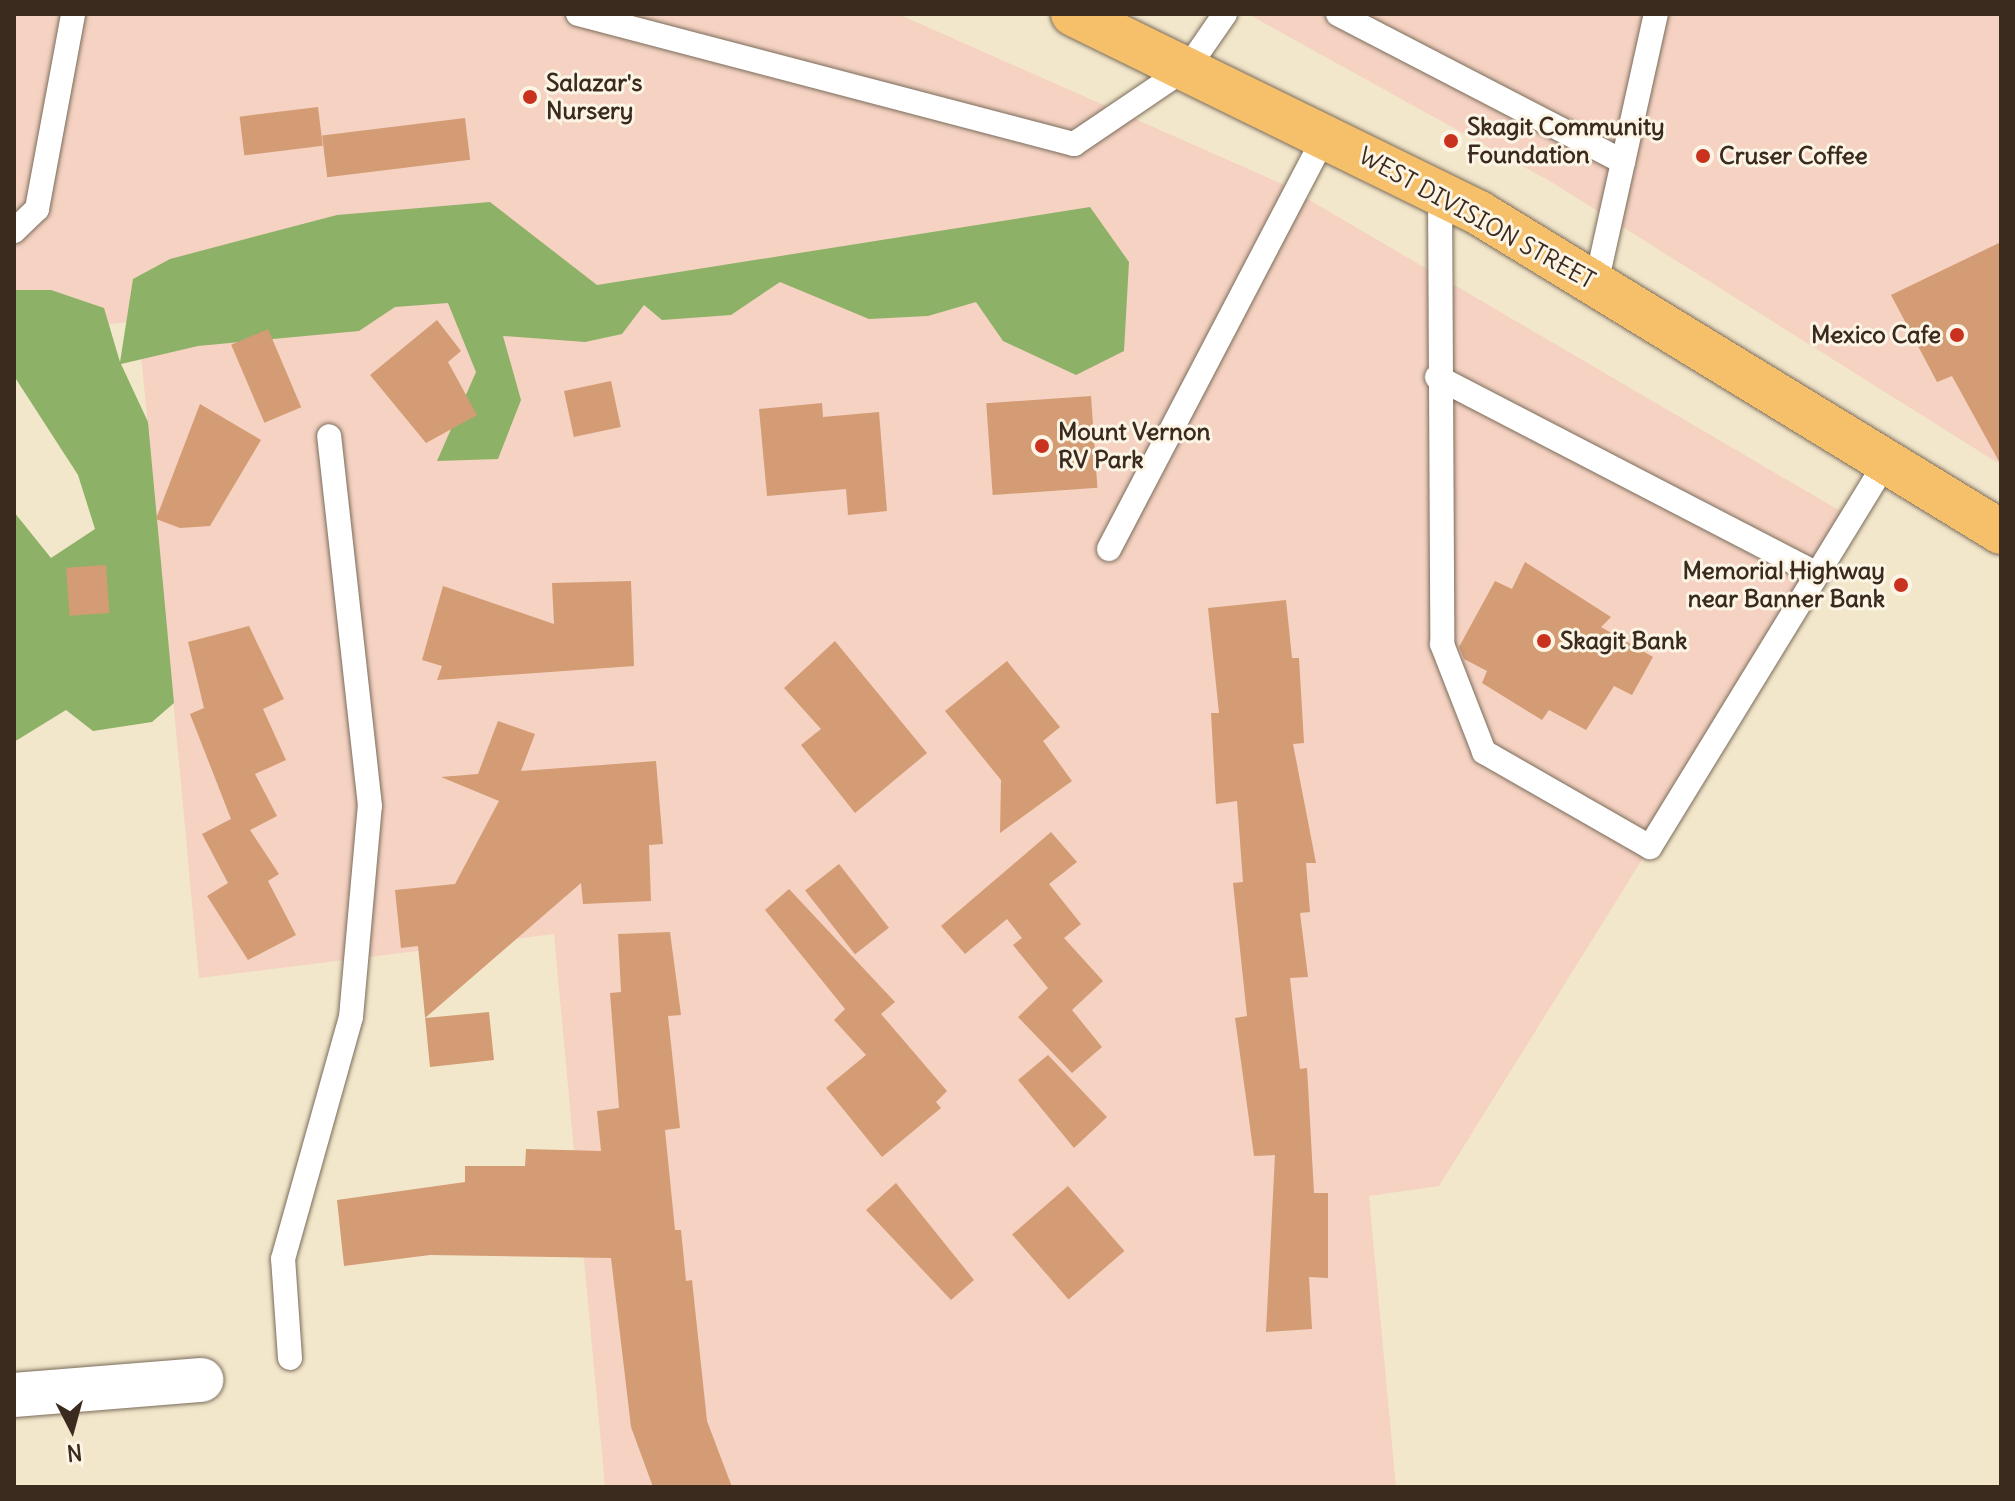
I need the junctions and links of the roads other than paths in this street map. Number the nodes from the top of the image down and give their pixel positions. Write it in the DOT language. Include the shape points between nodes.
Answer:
graph roads {
  1 [pos="73,14"];
  2 [pos="578,14"];
  3 [pos="1073,14"];
  4 [pos="1225,14"];
  5 [pos="1338,14"];
  6 [pos="1656,14"];
  7 [pos="1189,66"];
  8 [pos="1325,135"];
  9 [pos="1623,162"];
  10 [pos="1440,192"];
  11 [pos="14,231"];
  12 [pos="1596,284"];
  13 [pos="1437,377"];
  14 [pos="329,436"];
  15 [pos="1877,454"];
  16 [pos="2001,532"];
  17 [pos="1109,549"];
  18 [pos="1817,574"];
  19 [pos="290,1358"];
  20 [pos="201,1380"];
  21 [pos="14,1395"];
  1 -- 11 [label="lane" via="37,209"];
  2 -- 7 [label="lane" via="1074,144"];
  3 -- 7 [label="main road, WEST DIVISION STREET"];
  4 -- 7 [label="lane"];
  5 -- 9 [label="lane"];
  6 -- 9 [label="lane"];
  7 -- 8 [label="main road, WEST DIVISION STREET"];
  8 -- 10 [label="main road, WEST DIVISION STREET"];
  8 -- 17 [label="lane"];
  9 -- 12 [label="lane"];
  10 -- 12 [label="main road, WEST DIVISION STREET"];
  10 -- 13 [label="lane"];
  12 -- 15 [label="main road, WEST DIVISION STREET"];
  13 -- 18 [label="lane"];
  13 -- 18 [label="lane" via="1442,644 1484,752 1650,847"];
  14 -- 19 [label="lane" via="370,806 351,1017 283,1259"];
  15 -- 16 [label="main road, WEST DIVISION STREET"];
  15 -- 18 [label="lane"];
  20 -- 21 [label="street"];
}
